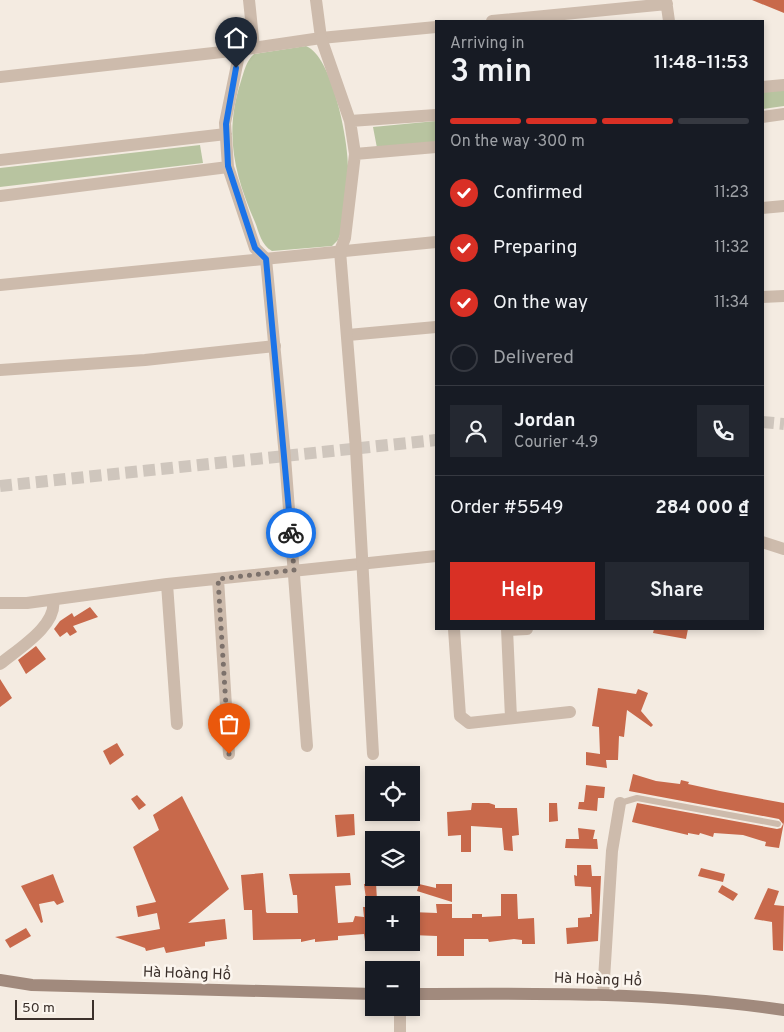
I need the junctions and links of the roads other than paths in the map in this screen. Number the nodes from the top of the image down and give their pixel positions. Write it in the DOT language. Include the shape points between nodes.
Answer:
graph roads {
  1 [pos="248,0"];
  2 [pos="316,0"];
  3 [pos="667,2"];
  4 [pos="501,20"];
  5 [pos="669,20"];
  6 [pos="435,27"];
  7 [pos="321,38"];
  8 [pos="254,48"];
  9 [pos="240,50"];
  10 [pos="0,77"];
  11 [pos="784,85"];
  12 [pos="764,87"];
  13 [pos="784,114"];
  14 [pos="435,115"];
  15 [pos="764,116"];
  16 [pos="350,122"];
  17 [pos="226,134"];
  18 [pos="435,147"];
  19 [pos="355,154"];
  20 [pos="0,160"];
  21 [pos="228,166"];
  22 [pos="0,196"];
  23 [pos="784,206"];
  24 [pos="764,208"];
  25 [pos="435,242"];
  26 [pos="340,251"];
  27 [pos="266,259"];
  28 [pos="0,285"];
  29 [pos="784,296"];
  30 [pos="764,297"];
  31 [pos="435,327"];
  32 [pos="348,335"];
  33 [pos="275,346"];
  34 [pos="0,370"];
  35 [pos="764,543"];
  36 [pos="784,549"];
  37 [pos="435,556"];
  38 [pos="362,563"];
  39 [pos="294,570"];
  40 [pos="218,579"];
  41 [pos="167,584"];
  42 [pos="53,600"];
  43 [pos="0,603"];
  44 [pos="454,630"];
  45 [pos="507,630"];
  46 [pos="0,664"];
  47 [pos="570,712"];
  48 [pos="511,718"];
  49 [pos="176,724"];
  50 [pos="308,746"];
  51 [pos="229,754"];
  52 [pos="373,754"];
  53 [pos="620,803"];
  54 [pos="778,824"];
  55 [pos="0,980"];
  56 [pos="365,994"];
  57 [pos="420,994"];
  58 [pos="603,995"];
  59 [pos="784,1010"];
  60 [pos="400,1016"];
  61 [pos="400,1032"];
  1 -- 8 [label="street"];
  2 -- 7 [label="street"];
  3 -- 4 [label="street"];
  3 -- 5 [label="street"];
  6 -- 7 [label="street"];
  7 -- 8 [label="street"];
  7 -- 16 [label="street"];
  8 -- 9 [label="street"];
  9 -- 10 [label="street"];
  9 -- 17 [label="street"];
  11 -- 12 [label="street"];
  13 -- 15 [label="street"];
  14 -- 16 [label="street"];
  16 -- 19 [label="street"];
  17 -- 20 [label="street"];
  17 -- 21 [label="street"];
  18 -- 19 [label="street"];
  19 -- 26 [label="street" via="345,238"];
  21 -- 22 [label="street"];
  21 -- 27 [label="street" via="255,248"];
  23 -- 24 [label="street"];
  25 -- 26 [label="street"];
  26 -- 27 [label="street"];
  26 -- 32 [label="street"];
  27 -- 28 [label="street"];
  27 -- 33 [label="street"];
  29 -- 30 [label="street"];
  31 -- 32 [label="street"];
  32 -- 38 [label="street"];
  33 -- 34 [label="street" via="145,360"];
  33 -- 39 [label="street"];
  35 -- 36 [label="street"];
  37 -- 38 [label="street"];
  38 -- 39 [label="street"];
  38 -- 52 [label="street"];
  39 -- 40 [label="street"];
  39 -- 50 [label="street"];
  40 -- 41 [label="street"];
  40 -- 51 [label="street"];
  41 -- 42 [label="street"];
  41 -- 49 [label="street"];
  42 -- 43 [label="street"];
  42 -- 46 [label="street" via="53,613 48,622"];
  44 -- 48 [label="street" via="460,716 469,723"];
  45 -- 48 [label="street"];
  47 -- 48 [label="street"];
  53 -- 54 [label="lane" via="637,798"];
  53 -- 58 [label="street" via="612,851"];
  55 -- 56 [label="main road, Hà Hoàng Hổ" via="32,985"];
  57 -- 58 [label="main road, Hà Hoàng Hổ"];
  58 -- 59 [label="main road, Hà Hoàng Hổ" via="734,1003"];
  60 -- 61 [label="street"];
}
